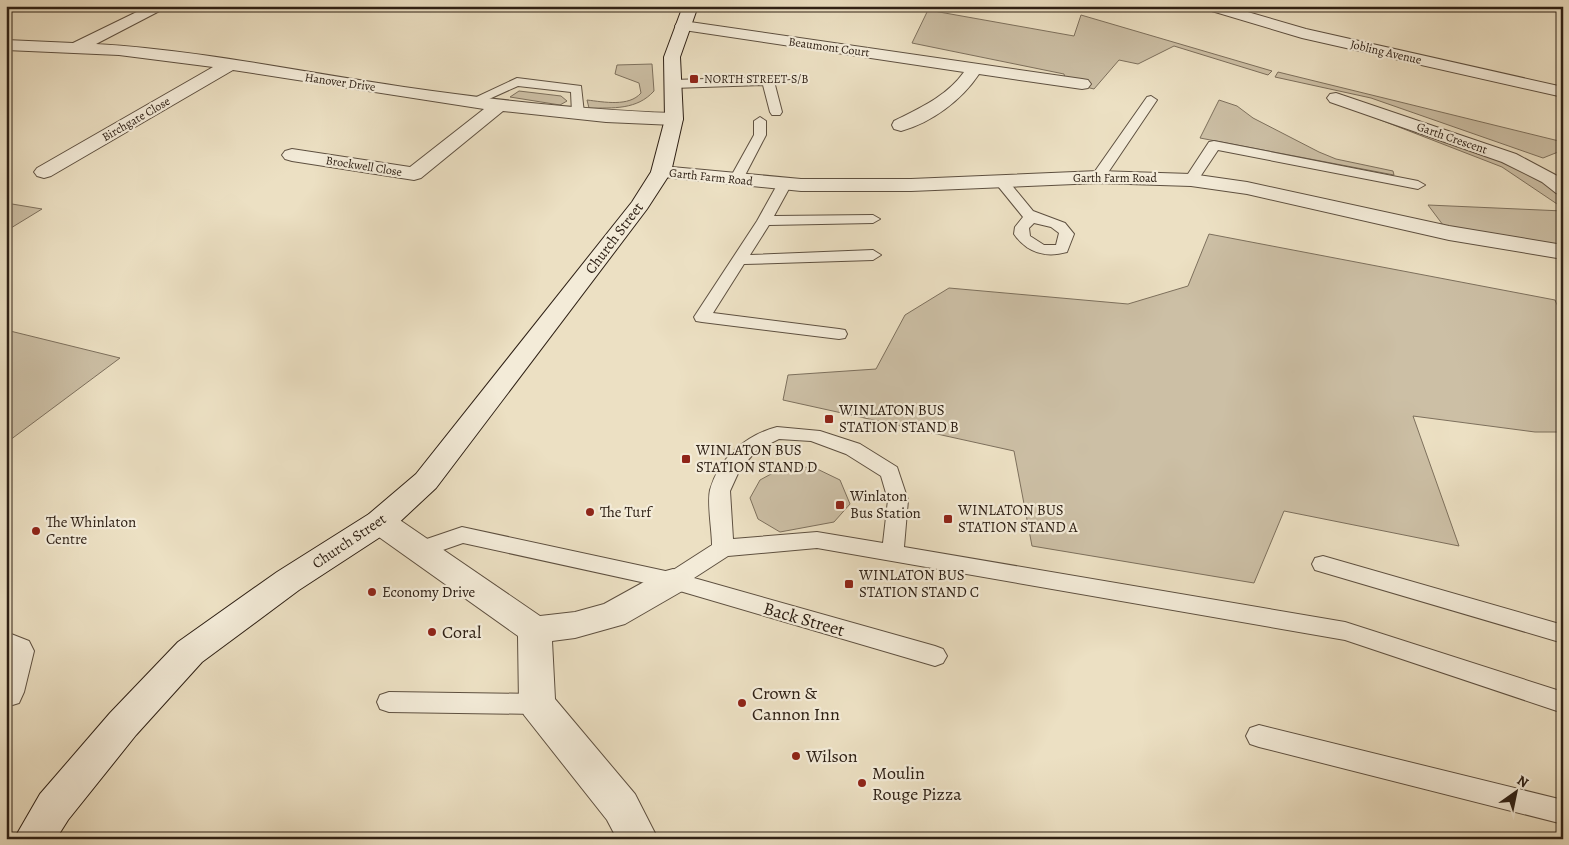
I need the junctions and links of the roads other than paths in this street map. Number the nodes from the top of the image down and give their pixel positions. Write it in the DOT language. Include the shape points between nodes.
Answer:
graph roads {
  1 [pos="162,6"];
  2 [pos="691,6"];
  3 [pos="1210,6"];
  4 [pos="684,26"];
  5 [pos="6,45"];
  6 [pos="76,48"];
  7 [pos="228,66"];
  8 [pos="974,69"];
  9 [pos="673,84"];
  10 [pos="1082,84"];
  11 [pos="1563,92"];
  12 [pos="1336,98"];
  13 [pos="1151,100"];
  14 [pos="474,101"];
  15 [pos="501,104"];
  16 [pos="776,112"];
  17 [pos="578,113"];
  18 [pos="674,119"];
  19 [pos="760,121"];
  20 [pos="901,125"];
  21 [pos="292,156"];
  22 [pos="662,166"];
  23 [pos="44,172"];
  24 [pos="1098,177"];
  25 [pos="736,180"];
  26 [pos="1000,180"];
  27 [pos="1191,180"];
  28 [pos="784,184"];
  29 [pos="1418,185"];
  30 [pos="1563,189"];
  31 [pos="1031,217"];
  32 [pos="873,219"];
  33 [pos="764,222"];
  34 [pos="1563,252"];
  35 [pos="873,256"];
  36 [pos="739,260"];
  37 [pos="839,334"];
  38 [pos="380,522"];
  39 [pos="723,548"];
  40 [pos="420,550"];
  41 [pos="893,553"];
  42 [pos="1323,564"];
  43 [pos="673,582"];
  44 [pos="535,630"];
  45 [pos="1563,634"];
  46 [pos="6,646"];
  47 [pos="935,656"];
  48 [pos="6,692"];
  49 [pos="389,702"];
  50 [pos="1563,703"];
  51 [pos="537,704"];
  52 [pos="1259,736"];
  53 [pos="1563,812"];
  54 [pos="34,839"];
  55 [pos="638,839"];
  1 -- 6 [label="street"];
  2 -- 4 [label="street, Church Street"];
  3 -- 11 [label="street, Jobling Avenue" via="1302,33"];
  4 -- 8 [label="street, Beaumont Court"];
  4 -- 9 [label="street, Church Street" via="672,57"];
  5 -- 6 [label="street, Hanover Drive"];
  6 -- 7 [label="street, Hanover Drive" via="134,52"];
  7 -- 14 [label="street, Hanover Drive"];
  7 -- 23 [label="street, Birchgate Close"];
  8 -- 10 [label="street, Beaumont Court"];
  8 -- 20 [label="street" via="966,83 946,101"];
  9 -- 16 [label="lane" via="768,81"];
  9 -- 18 [label="street, Church Street"];
  12 -- 30 [label="street, Garth Crescent" via="1509,158 1550,178"];
  13 -- 24 [label="lane"];
  14 -- 15 [label="street, Hanover Drive"];
  14 -- 17 [label="lane" via="517,82 577,89"];
  15 -- 17 [label="street, Hanover Drive"];
  15 -- 21 [label="street, Brockwell Close" via="414,174"];
  17 -- 18 [label="street, Hanover Drive"];
  18 -- 22 [label="street, Church Street"];
  19 -- 25 [label="lane" via="760,135"];
  22 -- 25 [label="street, Garth Farm Road"];
  22 -- 38 [label="street, Church Street" via="640,205 426,481"];
  24 -- 26 [label="street, Garth Farm Road"];
  24 -- 27 [label="street, Garth Farm Road"];
  25 -- 28 [label="street, Garth Farm Road"];
  26 -- 28 [label="street, Garth Farm Road" via="911,185"];
  26 -- 31 [label="lane"];
  27 -- 29 [label="lane" via="1214,145"];
  27 -- 34 [label="street, Garth Farm Road" via="1247,188 1449,233"];
  28 -- 33 [label="lane"];
  32 -- 33 [label="lane"];
  33 -- 36 [label="lane"];
  35 -- 36 [label="lane"];
  36 -- 37 [label="lane" via="702,317"];
  38 -- 40 [label="street"];
  38 -- 54 [label="street, Church Street" via="288,581 190,652 123,724 54,806"];
  39 -- 41 [label="lane" via="817,540"];
  39 -- 41 [label="lane" via="720,491 732,466 750,445 778,433 813,435 837,443 890,472 898,500"];
  39 -- 43 [label="lane"];
  40 -- 43 [label="lane, Back Street" via="462,535"];
  40 -- 44 [label="street"];
  41 -- 50 [label="lane" via="1345,630"];
  42 -- 45 [label="lane"];
  43 -- 44 [label="street" via="613,616"];
  43 -- 47 [label="lane, Back Street"];
  44 -- 51 [label="street"];
  46 -- 48 [label="street" via="17,651"];
  49 -- 51 [label="lane"];
  51 -- 55 [label="street" via="621,807"];
  52 -- 53 [label="lane"];
}
